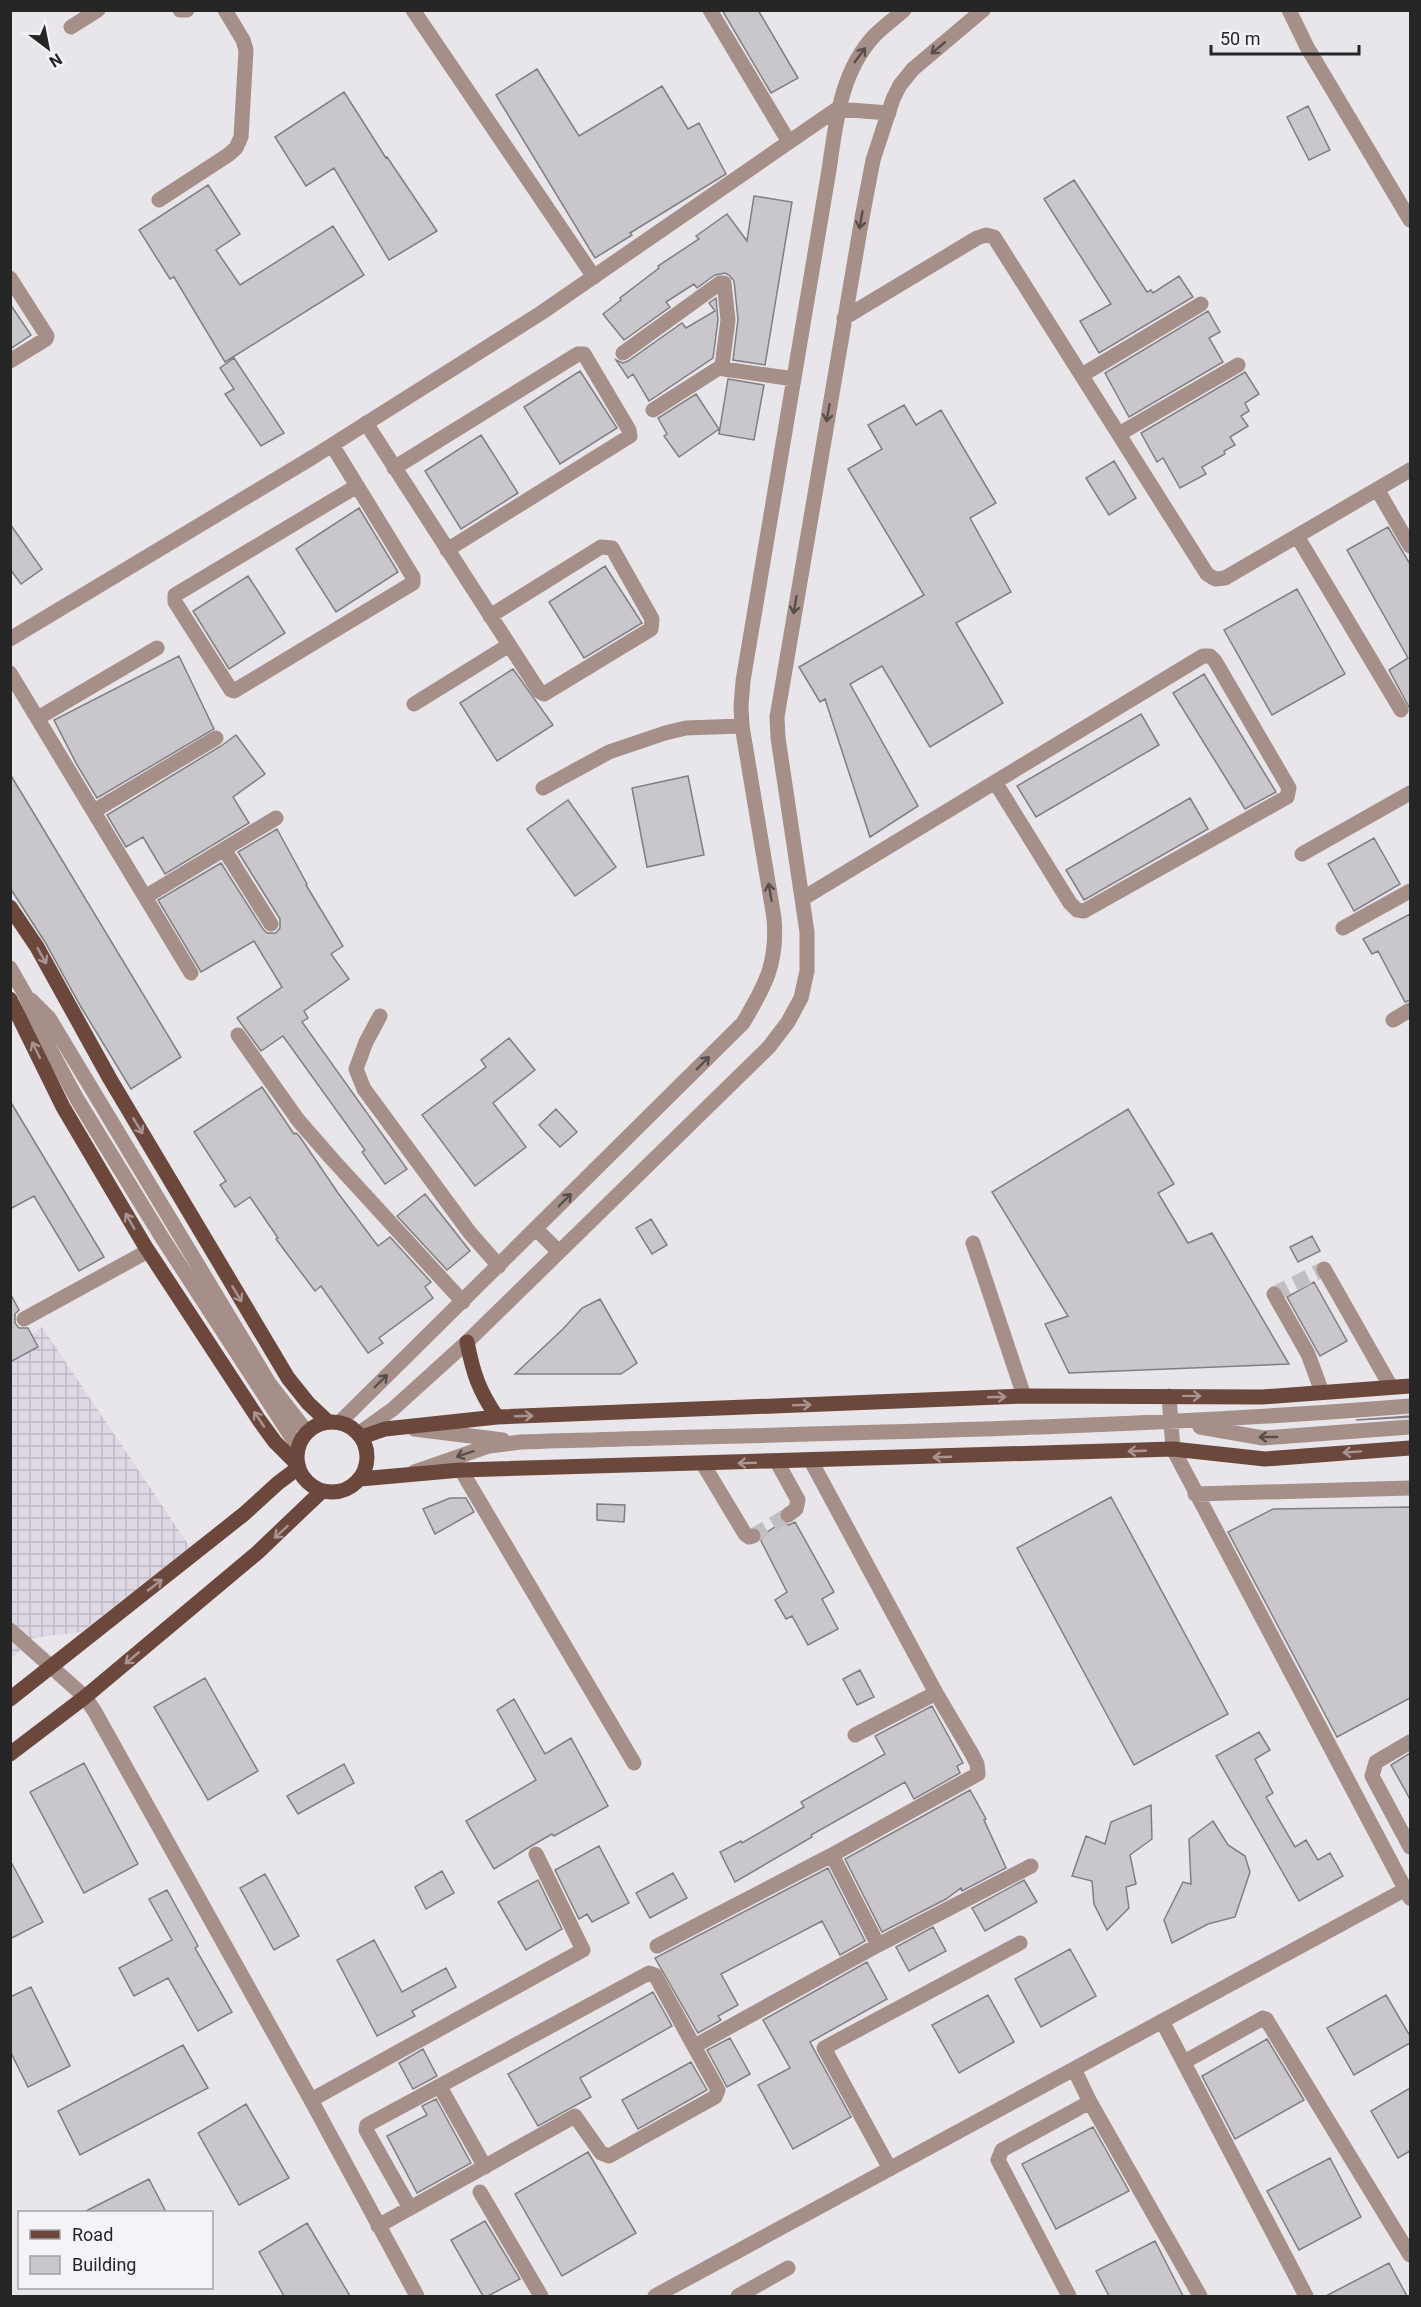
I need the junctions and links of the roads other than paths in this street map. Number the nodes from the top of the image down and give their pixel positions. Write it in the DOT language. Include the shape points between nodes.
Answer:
graph roads {
  1 [pos="98,10"];
  2 [pos="180,10"];
  3 [pos="187,10"];
  4 [pos="225,10"];
  5 [pos="413,10"];
  6 [pos="710,10"];
  7 [pos="904,10"];
  8 [pos="983,10"];
  9 [pos="1289,10"];
  10 [pos="71,27"];
  11 [pos="837,109"];
  12 [pos="889,112"];
  13 [pos="789,142"];
  14 [pos="159,200"];
  15 [pos="1410,220"];
  16 [pos="594,277"];
  17 [pos="10,278"];
  18 [pos="1201,304"];
  19 [pos="844,318"];
  20 [pos="623,353"];
  21 [pos="10,361"];
  22 [pos="1238,365"];
  23 [pos="722,366"];
  24 [pos="1082,375"];
  25 [pos="794,379"];
  26 [pos="653,410"];
  27 [pos="366,423"];
  28 [pos="1119,434"];
  29 [pos="332,445"];
  30 [pos="394,468"];
  31 [pos="1410,470"];
  32 [pos="357,486"];
  33 [pos="1377,489"];
  34 [pos="1297,536"];
  35 [pos="1410,546"];
  36 [pos="447,550"];
  37 [pos="490,616"];
  38 [pos="10,639"];
  39 [pos="509,645"];
  40 [pos="157,648"];
  41 [pos="10,673"];
  42 [pos="414,704"];
  43 [pos="1401,710"];
  44 [pos="38,718"];
  45 [pos="742,726"];
  46 [pos="216,738"];
  47 [pos="995,782"];
  48 [pos="543,788"];
  49 [pos="1410,793"];
  50 [pos="94,811"];
  51 [pos="276,818"];
  52 [pos="224,849"];
  53 [pos="1302,854"];
  54 [pos="1410,891"];
  55 [pos="144,897"];
  56 [pos="802,899"];
  57 [pos="10,907"];
  58 [pos="271,924"];
  59 [pos="1343,928"];
  60 [pos="10,968"];
  61 [pos="191,973"];
  62 [pos="26,996"];
  63 [pos="10,999"];
  64 [pos="1410,1010"];
  65 [pos="380,1016"];
  66 [pos="1393,1020"];
  67 [pos="238,1035"];
  68 [pos="536,1229"];
  69 [pos="973,1243"];
  70 [pos="148,1251"];
  71 [pos="559,1252"];
  72 [pos="499,1266"];
  73 [pos="1324,1269"];
  74 [pos="1274,1294"];
  75 [pos="463,1302"];
  76 [pos="24,1319"];
  77 [pos="467,1342"];
  78 [pos="1410,1386"];
  79 [pos="1391,1387"];
  80 [pos="1322,1392"];
  81 [pos="1024,1396"];
  82 [pos="1169,1396"];
  83 [pos="1410,1406"];
  84 [pos="497,1417"];
  85 [pos="334,1422"];
  86 [pos="1171,1422"];
  87 [pos="1410,1427"];
  88 [pos="399,1428"];
  89 [pos="307,1432"];
  90 [pos="360,1436"];
  91 [pos="521,1442"];
  92 [pos="298,1447"];
  93 [pos="1410,1448"];
  94 [pos="1173,1449"];
  95 [pos="811,1461"];
  96 [pos="777,1462"];
  97 [pos="703,1464"];
  98 [pos="297,1466"];
  99 [pos="461,1470"];
  100 [pos="410,1473"];
  101 [pos="360,1479"];
  102 [pos="1410,1488"];
  103 [pos="322,1491"];
  104 [pos="1195,1494"];
  105 [pos="788,1515"];
  106 [pos="753,1536"];
  107 [pos="10,1630"];
  108 [pos="49,1667"];
  109 [pos="936,1693"];
  110 [pos="85,1697"];
  111 [pos="10,1699"];
  112 [pos="855,1736"];
  113 [pos="1410,1742"];
  114 [pos="10,1754"];
  115 [pos="634,1763"];
  116 [pos="1410,1847"];
  117 [pos="536,1854"];
  118 [pos="832,1855"];
  119 [pos="1031,1866"];
  120 [pos="1408,1894"];
  121 [pos="1020,1943"];
  122 [pos="878,1945"];
  123 [pos="657,1946"];
  124 [pos="1162,2021"];
  125 [pos="702,2042"];
  126 [pos="1184,2062"];
  127 [pos="1074,2069"];
  128 [pos="440,2087"];
  129 [pos="311,2100"];
  130 [pos="1090,2102"];
  131 [pos="485,2167"];
  132 [pos="890,2169"];
  133 [pos="480,2192"];
  134 [pos="410,2208"];
  135 [pos="378,2226"];
  136 [pos="1410,2255"];
  137 [pos="788,2268"];
  138 [pos="417,2296"];
  139 [pos="541,2296"];
  140 [pos="655,2296"];
  141 [pos="738,2296"];
  142 [pos="1069,2296"];
  143 [pos="1200,2296"];
  144 [pos="1306,2296"];
  1 -- 10 [label="street"];
  2 -- 3 [label="street"];
  4 -- 14 [label="street" via="246,50 241,137 228,155"];
  5 -- 16 [label="street"];
  6 -- 13 [label="street"];
  11 -- 7 [label="street, one-way" via="854,63 875,35"];
  8 -- 12 [label="street, one-way" via="914,69 900,85"];
  9 -- 15 [label="street"];
  11 -- 12 [label="street"];
  11 -- 13 [label="street"];
  11 -- 25 [label="street"];
  12 -- 19 [label="street, one-way" via="873,160"];
  13 -- 16 [label="street"];
  16 -- 27 [label="street"];
  17 -- 21 [label="street" via="47,336"];
  18 -- 24 [label="street"];
  19 -- 24 [label="street" via="986,235 994,237"];
  19 -- 56 [label="street, one-way" via="777,717"];
  20 -- 23 [label="street" via="720,283 725,286 728,320"];
  22 -- 28 [label="street"];
  23 -- 25 [label="street"];
  23 -- 26 [label="street"];
  24 -- 28 [label="street"];
  25 -- 45 [label="street" via="743,681"];
  27 -- 29 [label="street"];
  27 -- 30 [label="street"];
  28 -- 34 [label="street" via="1207,574 1215,579 1225,578"];
  29 -- 32 [label="street"];
  29 -- 38 [label="street"];
  30 -- 36 [label="street"];
  30 -- 36 [label="street" via="578,354 584,354 630,436"];
  31 -- 33 [label="street"];
  32 -- 32 [label="street" via="413,583 231,690 175,602 176,595"];
  33 -- 34 [label="street"];
  33 -- 35 [label="street"];
  34 -- 43 [label="street"];
  36 -- 37 [label="street"];
  37 -- 39 [label="street"];
  37 -- 39 [label="street" via="607,546 612,548 653,625 544,694"];
  39 -- 42 [label="street"];
  40 -- 44 [label="street"];
  41 -- 44 [label="street"];
  44 -- 50 [label="street"];
  45 -- 48 [label="street" via="686,728 665,733 609,752"];
  68 -- 45 [label="street, one-way" via="743,1023 771,968 776,937 774,918"];
  46 -- 50 [label="street"];
  47 -- 47 [label="street" via="1203,656 1210,656 1289,794 1084,911 1070,903"];
  47 -- 56 [label="street"];
  49 -- 53 [label="street"];
  50 -- 55 [label="street"];
  51 -- 52 [label="street"];
  52 -- 55 [label="street"];
  52 -- 58 [label="street"];
  54 -- 59 [label="street"];
  55 -- 61 [label="street"];
  56 -- 71 [label="street" via="807,971 801,998 788,1022 769,1047"];
  57 -- 85 [label="main road, one-way" via="288,1378 308,1402"];
  60 -- 62 [label="street"];
  62 -- 89 [label="street" via="49,1018 269,1383"];
  62 -- 92 [label="street" via="37,1025 77,1099"];
  70 -- 63 [label="main road, one-way" via="63,1107"];
  64 -- 66 [label="street"];
  65 -- 72 [label="street" via="356,1069 364,1089 470,1233"];
  67 -- 75 [label="street" via="298,1120"];
  68 -- 71 [label="street"];
  68 -- 72 [label="street"];
  69 -- 81 [label="street"];
  70 -- 76 [label="street"];
  98 -- 70 [label="main road, one-way" via="259,1420"];
  71 -- 77 [label="street"];
  72 -- 75 [label="street"];
  73 -- 79 [label="street"];
  74 -- 80 [label="street" via="1308,1354"];
  85 -- 75 [label="street, one-way"];
  77 -- 84 [label="main road" via="472,1372"];
  77 -- 90 [label="street"];
  78 -- 79 [label="main road"];
  79 -- 80 [label="main road"];
  82 -- 80 [label="main road, one-way" via="1262,1397"];
  81 -- 82 [label="main road"];
  84 -- 81 [label="main road, one-way"];
  82 -- 86 [label="street"];
  83 -- 86 [label="street"];
  84 -- 88 [label="main road"];
  85 -- 89 [label="main road" via="317,1425"];
  85 -- 90 [label="main road" via="351,1427"];
  87 -- 86 [label="street, one-way" via="1263,1438"];
  86 -- 91 [label="street"];
  86 -- 94 [label="street"];
  88 -- 90 [label="main road"];
  88 -- 91 [label="street"];
  89 -- 92 [label="main road"];
  90 -- 101 [label="main road" via="367,1456"];
  91 -- 100 [label="street, one-way" via="489,1446"];
  92 -- 98 [label="main road"];
  93 -- 94 [label="main road, one-way" via="1264,1459"];
  94 -- 95 [label="main road, one-way"];
  94 -- 104 [label="street"];
  95 -- 96 [label="main road"];
  95 -- 109 [label="street"];
  96 -- 97 [label="main road, one-way"];
  96 -- 105 [label="street" via="798,1500 796,1509"];
  97 -- 99 [label="main road"];
  97 -- 106 [label="street" via="745,1534"];
  98 -- 103 [label="main road" via="308,1484"];
  108 -- 98 [label="main road, one-way" via="244,1514"];
  99 -- 100 [label="main road"];
  99 -- 115 [label="street"];
  100 -- 101 [label="main road"];
  101 -- 103 [label="main road" via="341,1491"];
  102 -- 104 [label="street"];
  103 -- 110 [label="main road, one-way" via="257,1553"];
  104 -- 120 [label="street"];
  107 -- 108 [label="street"];
  108 -- 110 [label="street"];
  108 -- 111 [label="main road"];
  109 -- 112 [label="street"];
  109 -- 118 [label="street" via="977,1764 978,1774"];
  110 -- 114 [label="main road"];
  110 -- 129 [label="street"];
  113 -- 116 [label="street" via="1376,1762 1372,1776"];
  117 -- 129 [label="street" via="584,1950"];
  118 -- 122 [label="street"];
  118 -- 123 [label="street"];
  119 -- 122 [label="street"];
  120 -- 124 [label="street"];
  121 -- 132 [label="street" via="824,2048"];
  122 -- 125 [label="street"];
  124 -- 126 [label="street"];
  124 -- 127 [label="street"];
  126 -- 136 [label="street" via="1266,2019"];
  126 -- 144 [label="street"];
  127 -- 130 [label="street"];
  127 -- 132 [label="street"];
  128 -- 131 [label="street"];
  128 -- 131 [label="street" via="652,1973 718,2090 715,2097 609,2156 601,2154 575,2116"];
  128 -- 134 [label="street" via="366,2128"];
  129 -- 135 [label="street"];
  130 -- 142 [label="street" via="1002,2150 998,2160"];
  130 -- 143 [label="street"];
  131 -- 134 [label="street"];
  132 -- 140 [label="street"];
  133 -- 139 [label="street"];
  134 -- 135 [label="street"];
  135 -- 138 [label="street"];
  137 -- 141 [label="street"];
}
